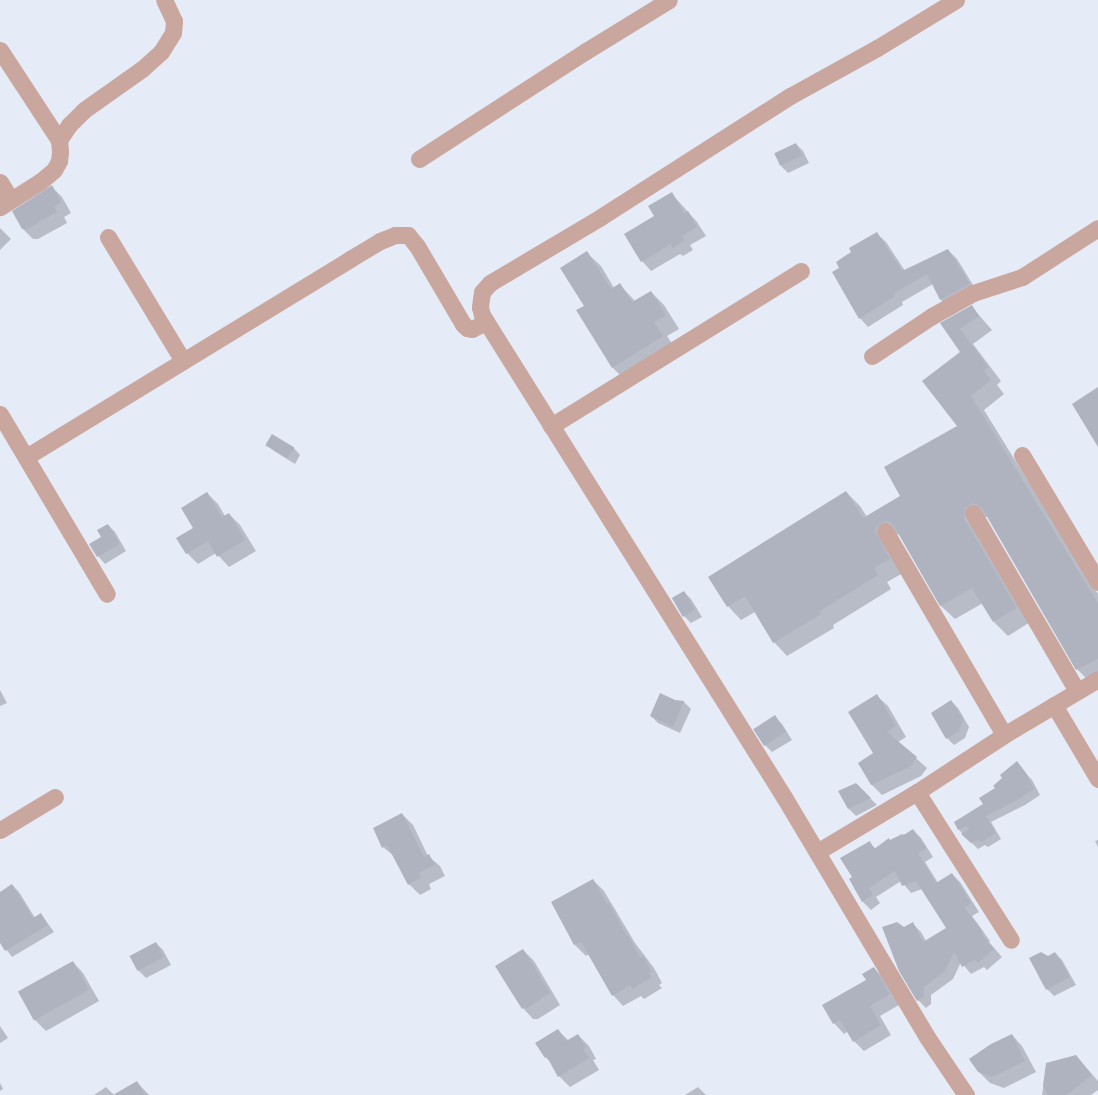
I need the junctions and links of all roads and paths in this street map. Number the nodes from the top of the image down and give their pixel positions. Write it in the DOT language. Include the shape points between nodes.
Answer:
graph roads {
  1 [pos="164,0"];
  2 [pos="669,0"];
  3 [pos="956,0"];
  4 [pos="0,50"];
  5 [pos="59,140"];
  6 [pos="419,159"];
  7 [pos="0,182"];
  8 [pos="6,203"];
  9 [pos="1098,228"];
  10 [pos="108,237"];
  11 [pos="801,271"];
  12 [pos="486,322"];
  13 [pos="872,356"];
  14 [pos="183,361"];
  15 [pos="0,414"];
  16 [pos="551,426"];
  17 [pos="1022,455"];
  18 [pos="26,457"];
  19 [pos="974,513"];
  20 [pos="885,531"];
  21 [pos="1098,582"];
  22 [pos="107,594"];
  23 [pos="1098,679"];
  24 [pos="1077,691"];
  25 [pos="1054,705"];
  26 [pos="1004,735"];
  27 [pos="1098,779"];
  28 [pos="917,792"];
  29 [pos="55,797"];
  30 [pos="0,830"];
  31 [pos="817,852"];
  32 [pos="1011,940"];
  33 [pos="966,1095"];
  1 -- 5 [label="street" via="174,21 173,33 161,52 142,69 84,110"];
  2 -- 6 [label="street"];
  3 -- 12 [label="street" via="877,48 790,96 601,217 490,283 480,297 482,315"];
  4 -- 5 [label="street"];
  5 -- 8 [label="street" via="59,161 54,170"];
  7 -- 8 [label="street"];
  9 -- 13 [label="street" via="1022,277 973,293 932,316"];
  10 -- 14 [label="street"];
  11 -- 16 [label="street"];
  12 -- 14 [label="street" via="472,329 463,324 417,246 408,235 395,235 380,240"];
  12 -- 16 [label="street"];
  14 -- 18 [label="street"];
  15 -- 18 [label="street"];
  16 -- 31 [label="street"];
  17 -- 21 [label="street"];
  18 -- 22 [label="street"];
  19 -- 24 [label="street"];
  20 -- 26 [label="street"];
  23 -- 24 [label="street"];
  24 -- 25 [label="street"];
  25 -- 26 [label="street"];
  25 -- 27 [label="street"];
  26 -- 28 [label="street"];
  28 -- 31 [label="street"];
  28 -- 32 [label="street"];
  29 -- 30 [label="street"];
  31 -- 33 [label="street" via="927,1037"];
}
